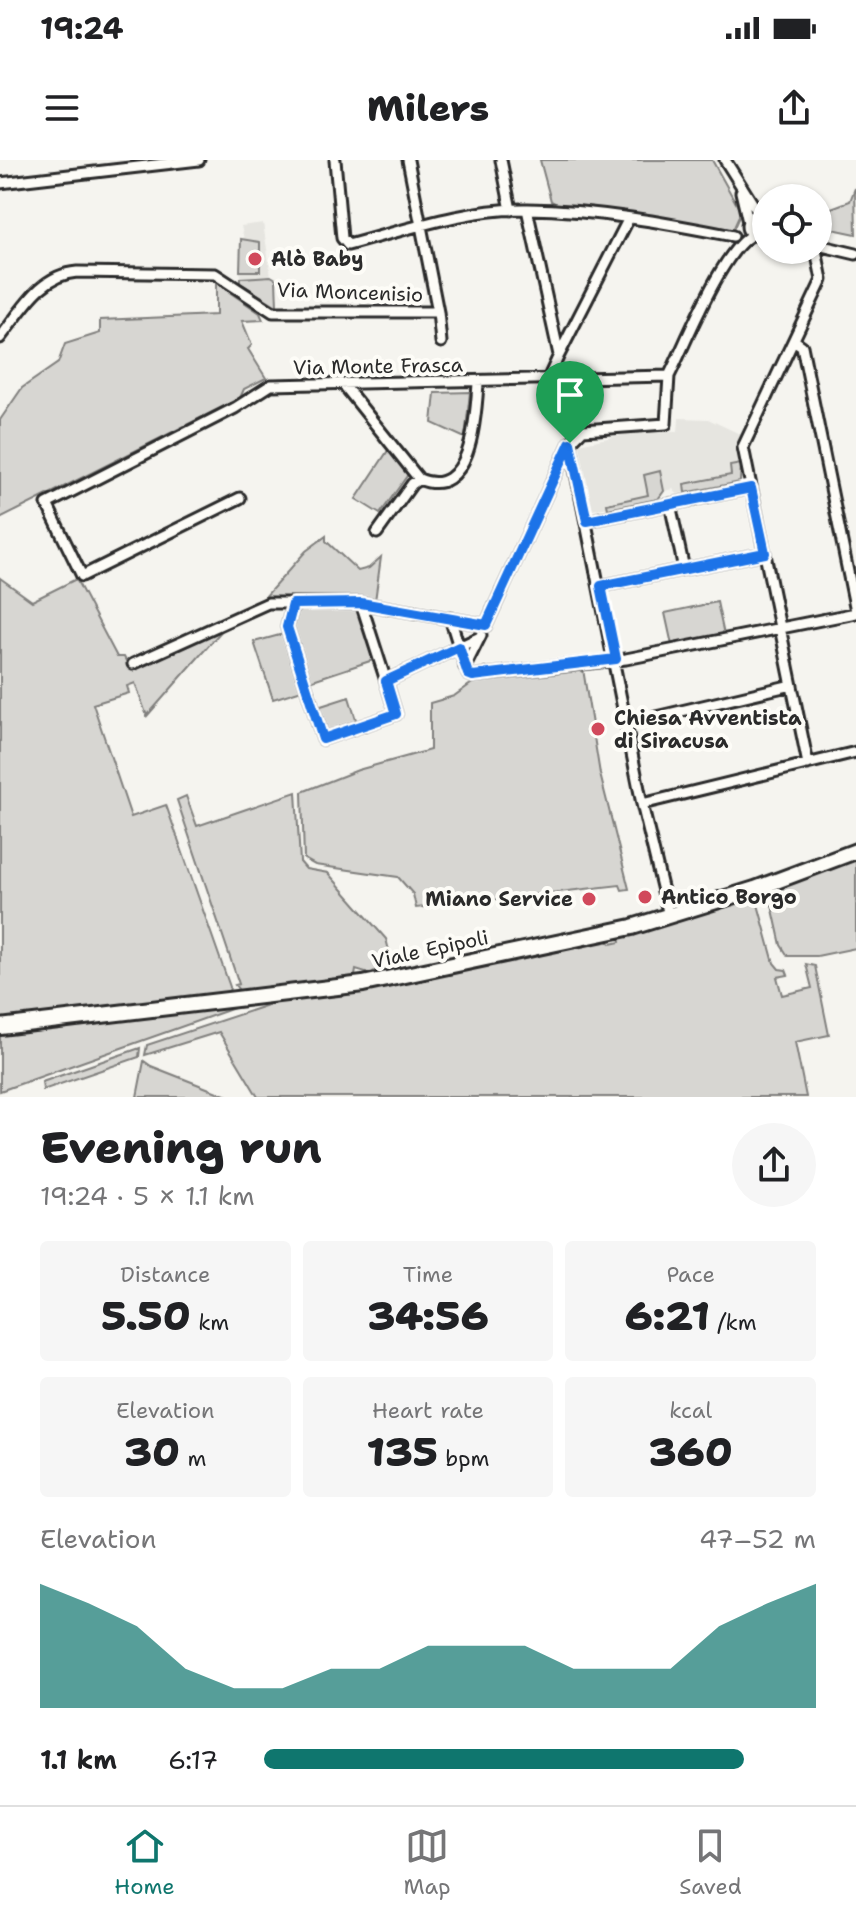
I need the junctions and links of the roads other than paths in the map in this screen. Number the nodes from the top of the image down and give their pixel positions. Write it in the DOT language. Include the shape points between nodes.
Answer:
graph roads {
  1 [pos="199,160"];
  2 [pos="335,160"];
  3 [pos="408,160"];
  4 [pos="501,160"];
  5 [pos="725,160"];
  6 [pos="737,181"];
  7 [pos="0,183"];
  8 [pos="752,204"];
  9 [pos="527,209"];
  10 [pos="511,210"];
  11 [pos="629,218"];
  12 [pos="752,218"];
  13 [pos="747,222"];
  14 [pos="421,226"];
  15 [pos="752,233"];
  16 [pos="752,235"];
  17 [pos="733,236"];
  18 [pos="832,250"];
  19 [pos="856,254"];
  20 [pos="728,258"];
  21 [pos="820,264"];
  22 [pos="438,312"];
  23 [pos="0,338"];
  24 [pos="795,341"];
  25 [pos="441,342"];
  26 [pos="559,355"];
  27 [pos="669,376"];
  28 [pos="549,377"];
  29 [pos="478,383"];
  30 [pos="343,384"];
  31 [pos="570,443"];
  32 [pos="419,479"];
  33 [pos="751,488"];
  34 [pos="240,498"];
  35 [pos="670,504"];
  36 [pos="587,521"];
  37 [pos="377,533"];
  38 [pos="765,553"];
  39 [pos="684,569"];
  40 [pos="601,586"];
  41 [pos="361,603"];
  42 [pos="293,604"];
  43 [pos="856,612"];
  44 [pos="450,618"];
  45 [pos="486,625"];
  46 [pos="781,629"];
  47 [pos="480,637"];
  48 [pos="459,647"];
  49 [pos="616,659"];
  50 [pos="133,664"];
  51 [pos="465,667"];
  52 [pos="386,681"];
  53 [pos="792,685"];
  54 [pos="626,724"];
  55 [pos="856,752"];
  56 [pos="808,764"];
  57 [pos="642,804"];
  58 [pos="856,851"];
  59 [pos="669,916"];
  60 [pos="0,1027"];
  1 -- 7 [label="street"];
  2 -- 14 [label="street" via="342,238 348,245"];
  3 -- 14 [label="street, Via Moncenisio"];
  4 -- 10 [label="street"];
  5 -- 6 [label="street"];
  6 -- 8 [label="street"];
  6 -- 13 [label="street"];
  9 -- 10 [label="street"];
  9 -- 11 [label="street"];
  9 -- 26 [label="street"];
  10 -- 14 [label="street"];
  11 -- 17 [label="street"];
  11 -- 26 [label="street"];
  12 -- 13 [label="street"];
  13 -- 15 [label="street"];
  13 -- 17 [label="street"];
  14 -- 22 [label="street, Via Moncenisio"];
  16 -- 20 [label="street" via="741,240"];
  17 -- 20 [label="street"];
  18 -- 19 [label="street"];
  20 -- 27 [label="street"];
  21 -- 24 [label="street" via="822,280"];
  22 -- 23 [label="street, Via Moncenisio" via="273,312 215,274 59,273 44,283"];
  22 -- 25 [label="street"];
  24 -- 33 [label="street" via="743,447"];
  24 -- 43 [label="street" via="802,346"];
  26 -- 28 [label="street"];
  27 -- 28 [label="street, Via Monte Frasca"];
  27 -- 31 [label="street" via="666,424 583,430"];
  28 -- 29 [label="street, Via Monte Frasca"];
  29 -- 30 [label="street, Via Monte Frasca"];
  29 -- 32 [label="street" via="471,449 447,480 432,484"];
  30 -- 32 [label="street"];
  30 -- 34 [label="street, Via Monte Frasca" via="271,385 47,504 82,576"];
  31 -- 36 [label="street"];
  31 -- 45 [label="street"];
  32 -- 37 [label="street"];
  33 -- 35 [label="street"];
  33 -- 38 [label="street"];
  35 -- 36 [label="street"];
  35 -- 39 [label="street"];
  36 -- 40 [label="street"];
  38 -- 39 [label="street"];
  38 -- 46 [label="street"];
  39 -- 40 [label="street"];
  40 -- 49 [label="street"];
  41 -- 42 [label="street"];
  41 -- 44 [label="street"];
  41 -- 52 [label="street"];
  42 -- 50 [label="street" via="268,603"];
  42 -- 52 [label="street" via="287,627 323,739 396,714"];
  43 -- 46 [label="street"];
  44 -- 45 [label="street"];
  44 -- 48 [label="street"];
  45 -- 47 [label="street"];
  46 -- 49 [label="street"];
  46 -- 53 [label="street"];
  47 -- 48 [label="street"];
  47 -- 51 [label="street"];
  48 -- 51 [label="street"];
  48 -- 52 [label="street"];
  49 -- 51 [label="street" via="473,676"];
  49 -- 54 [label="street"];
  53 -- 54 [label="street"];
  53 -- 56 [label="street"];
  54 -- 57 [label="street"];
  55 -- 56 [label="street"];
  56 -- 57 [label="street"];
  57 -- 59 [label="street"];
  58 -- 59 [label="main road, Viale Epipoli"];
  59 -- 60 [label="main road, Viale Epipoli" via="363,984"];
}
